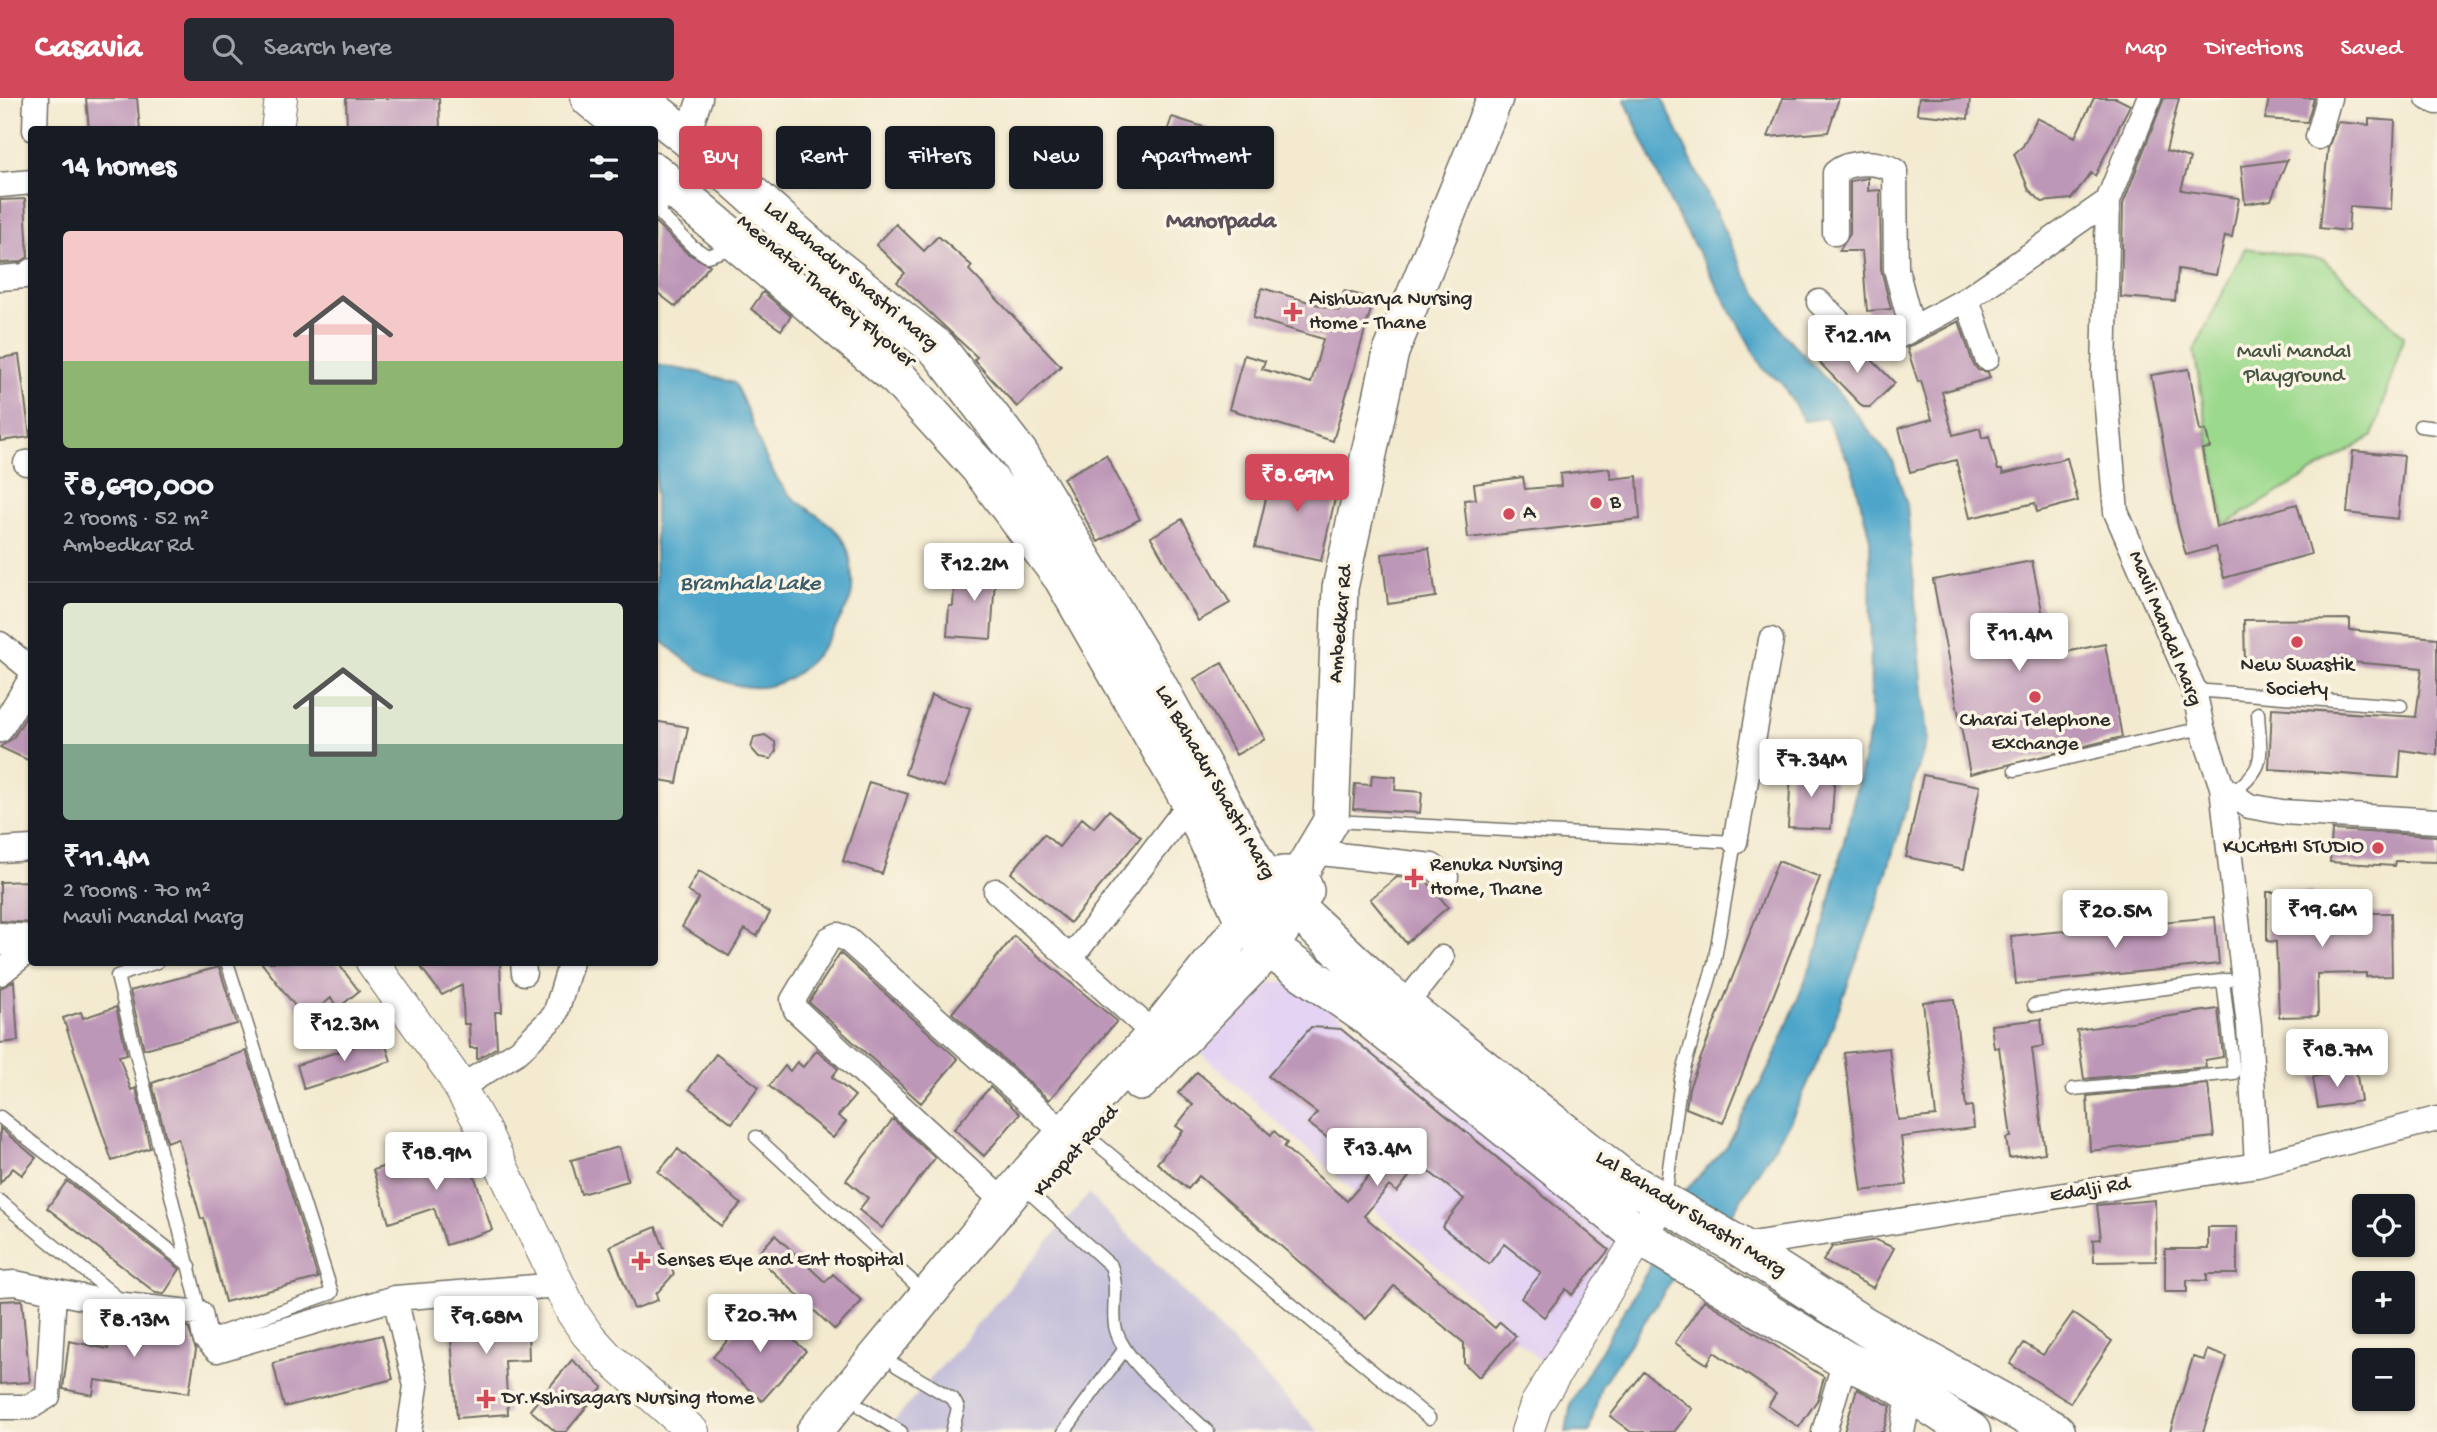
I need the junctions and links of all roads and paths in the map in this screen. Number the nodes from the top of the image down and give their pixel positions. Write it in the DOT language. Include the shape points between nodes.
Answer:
graph roads {
  1 [pos="36,98"];
  2 [pos="281,98"];
  3 [pos="569,98"];
  4 [pos="590,98"];
  5 [pos="636,98"];
  6 [pos="700,98"];
  7 [pos="1495,98"];
  8 [pos="2149,98"];
  9 [pos="2329,98"];
  10 [pos="2428,98"];
  11 [pos="2437,102"];
  12 [pos="36,126"];
  13 [pos="278,126"];
  14 [pos="600,126"];
  15 [pos="624,126"];
  16 [pos="649,126"];
  17 [pos="2318,137"];
  18 [pos="664,159"];
  19 [pos="28,182"];
  20 [pos="0,185"];
  21 [pos="2108,201"];
  22 [pos="1835,233"];
  23 [pos="28,274"];
  24 [pos="0,278"];
  25 [pos="1967,299"];
  26 [pos="1819,302"];
  27 [pos="1912,329"];
  28 [pos="1987,358"];
  29 [pos="2420,426"];
  30 [pos="2437,428"];
  31 [pos="982,437"];
  32 [pos="1019,454"];
  33 [pos="991,483"];
  34 [pos="1771,640"];
  35 [pos="0,644"];
  36 [pos="28,667"];
  37 [pos="28,684"];
  38 [pos="2194,690"];
  39 [pos="2401,706"];
  40 [pos="2258,713"];
  41 [pos="2202,728"];
  42 [pos="0,730"];
  43 [pos="2015,770"];
  44 [pos="2227,791"];
  45 [pos="1191,802"];
  46 [pos="1331,821"];
  47 [pos="2437,821"];
  48 [pos="1735,842"];
  49 [pos="28,848"];
  50 [pos="0,850"];
  51 [pos="1446,877"];
  52 [pos="1296,880"];
  53 [pos="996,891"];
  54 [pos="1244,920"];
  55 [pos="0,939"];
  56 [pos="28,941"];
  57 [pos="1270,949"];
  58 [pos="28,951"];
  59 [pos="1442,957"];
  60 [pos="1071,958"];
  61 [pos="146,966"];
  62 [pos="229,966"];
  63 [pos="375,966"];
  64 [pos="570,966"];
  65 [pos="0,973"];
  66 [pos="2232,979"];
  67 [pos="2034,1005"];
  68 [pos="1404,1006"];
  69 [pos="1154,1034"];
  70 [pos="460,1088"];
  71 [pos="2073,1089"];
  72 [pos="0,1116"];
  73 [pos="2437,1119"];
  74 [pos="1075,1131"];
  75 [pos="756,1137"];
  76 [pos="2257,1166"];
  77 [pos="1020,1195"];
  78 [pos="0,1201"];
  79 [pos="1664,1202"];
  80 [pos="1640,1236"];
  81 [pos="1739,1246"];
  82 [pos="190,1266"];
  83 [pos="0,1284"];
  84 [pos="559,1285"];
  85 [pos="54,1291"];
  86 [pos="927,1295"];
  87 [pos="395,1298"];
  88 [pos="127,1305"];
  89 [pos="200,1313"];
  90 [pos="1866,1327"];
  91 [pos="205,1338"];
  92 [pos="1124,1350"];
  93 [pos="1845,1360"];
  94 [pos="897,1366"];
  95 [pos="1899,1378"];
  96 [pos="0,1407"];
  97 [pos="1429,1418"];
  98 [pos="852,1420"];
  99 [pos="410,1432"];
  100 [pos="693,1432"];
  101 [pos="814,1432"];
  102 [pos="901,1432"];
  103 [pos="952,1432"];
  104 [pos="1064,1432"];
  105 [pos="1208,1432"];
  106 [pos="1527,1432"];
  107 [pos="1824,1432"];
  108 [pos="1902,1432"];
  109 [pos="1971,1432"];
  110 [pos="2014,1432"];
  111 [pos="2056,1432"];
  1 -- 12 [label="street"];
  2 -- 13 [label="street"];
  3 -- 14 [label="main road"];
  4 -- 15 [label="main road"];
  5 -- 16 [label="main road, Lal Bahadur Shastri Marg"];
  6 -- 18 [label="street"];
  7 -- 46 [label="main road, Ambedkar Rd" via="1389,363 1340,588"];
  8 -- 21 [label="street, Mavli Mandal Marg"];
  9 -- 17 [label="street"];
  10 -- 11 [label="street"];
  18 -- 31 [label="main road, Meenatai Thakrey Flyover" via="922,372"];
  18 -- 32 [label="main road, Lal Bahadur Shastri Marg" via="822,257 938,349"];
  18 -- 33 [label="main road, Lal Bahadur Shastri Marg" via="739,245 898,378"];
  19 -- 20 [label="street"];
  21 -- 25 [label="street"];
  21 -- 38 [label="street, Mavli Mandal Marg" via="2104,373 2116,512"];
  22 -- 27 [label="street" via="1835,173 1864,163 1895,171 1896,269"];
  23 -- 24 [label="street"];
  25 -- 27 [label="street"];
  25 -- 28 [label="street"];
  26 -- 27 [label="street" via="1854,337 1897,337"];
  29 -- 30 [label="lane"];
  31 -- 32 [label="main road, Meenatai Thakrey Flyover"];
  31 -- 33 [label="main road"];
  32 -- 52 [label="main road, Lal Bahadur Shastri Marg" via="1150,672 1263,877"];
  33 -- 45 [label="main road, Lal Bahadur Shastri Marg" via="1063,578"];
  34 -- 48 [label="street"];
  35 -- 36 [label="street"];
  37 -- 42 [label="street"];
  38 -- 39 [label="lane"];
  38 -- 41 [label="street, Mavli Mandal Marg"];
  40 -- 44 [label="lane" via="2258,769 2253,777"];
  41 -- 43 [label="lane"];
  41 -- 44 [label="street, Mavli Mandal Marg"];
  44 -- 47 [label="street" via="2249,806 2282,812"];
  44 -- 66 [label="street, Mavli Mandal Marg"];
  45 -- 54 [label="main road, Lal Bahadur Shastri Marg"];
  45 -- 60 [label="street"];
  46 -- 48 [label="lane"];
  46 -- 52 [label="main road, Ambedkar Rd"];
  48 -- 79 [label="lane" via="1714,964 1681,1079"];
  49 -- 50 [label="street"];
  51 -- 52 [label="street" via="1432,866"];
  52 -- 54 [label="main road, Khopat Road"];
  52 -- 57 [label="main road, Khopat Road"];
  52 -- 68 [label="main road, Lal Bahadur Shastri Marg"];
  53 -- 60 [label="street"];
  54 -- 57 [label="main road, Lal Bahadur Shastri Marg"];
  54 -- 69 [label="main road, Khopat Road"];
  55 -- 56 [label="street"];
  57 -- 74 [label="main road, Khopat Road"];
  57 -- 80 [label="main road, Lal Bahadur Shastri Marg" via="1363,1013"];
  58 -- 65 [label="street"];
  59 -- 68 [label="street"];
  60 -- 69 [label="street"];
  61 -- 82 [label="lane" via="117,976"];
  62 -- 91 [label="lane" via="332,1293"];
  63 -- 70 [label="street"];
  64 -- 70 [label="street" via="555,1016 519,1051"];
  66 -- 67 [label="lane"];
  66 -- 71 [label="lane" via="2234,1073"];
  66 -- 76 [label="street, Mavli Mandal Marg" via="2249,1026"];
  68 -- 79 [label="main road, Lal Bahadur Shastri Marg" via="1622,1178"];
  69 -- 74 [label="main road, Khopat Road"];
  70 -- 84 [label="street"];
  72 -- 82 [label="lane"];
  73 -- 76 [label="street, Edalji Rd"];
  74 -- 77 [label="main road, Khopat Road"];
  74 -- 77 [label="street" via="848,940 838,935 829,939 793,1000 796,1010"];
  74 -- 97 [label="lane"];
  75 -- 86 [label="lane"];
  76 -- 81 [label="street, Edalji Rd"];
  77 -- 86 [label="main road, Khopat Road"];
  77 -- 92 [label="lane" via="1111,1266 1117,1282 1115,1325"];
  77 -- 94 [label="main road, Khopat Road"];
  78 -- 88 [label="lane"];
  79 -- 80 [label="street"];
  79 -- 81 [label="main road, Lal Bahadur Shastri Marg"];
  80 -- 93 [label="main road, Lal Bahadur Shastri Marg"];
  80 -- 106 [label="street" via="1535,1405"];
  81 -- 90 [label="main road, Lal Bahadur Shastri Marg"];
  82 -- 89 [label="lane"];
  83 -- 85 [label="street"];
  84 -- 87 [label="street"];
  84 -- 100 [label="street" via="587,1334"];
  85 -- 88 [label="street"];
  85 -- 96 [label="street" via="48,1396 30,1407"];
  86 -- 101 [label="main road, Khopat Road"];
  87 -- 91 [label="street" via="217,1350"];
  87 -- 99 [label="street" via="416,1386"];
  88 -- 89 [label="street"];
  89 -- 91 [label="street"];
  90 -- 95 [label="main road"];
  90 -- 111 [label="main road, Lal Bahadur Shastri Marg"];
  92 -- 104 [label="lane"];
  92 -- 105 [label="lane"];
  93 -- 95 [label="main road, Lal Bahadur Shastri Marg"];
  93 -- 107 [label="street"];
  94 -- 98 [label="main road, Khopat Road"];
  94 -- 103 [label="lane" via="953,1399 958,1408"];
  95 -- 108 [label="street"];
  95 -- 109 [label="main road, Lal Bahadur Shastri Marg"];
  95 -- 110 [label="main road" via="1952,1392"];
  98 -- 102 [label="lane"];
}
